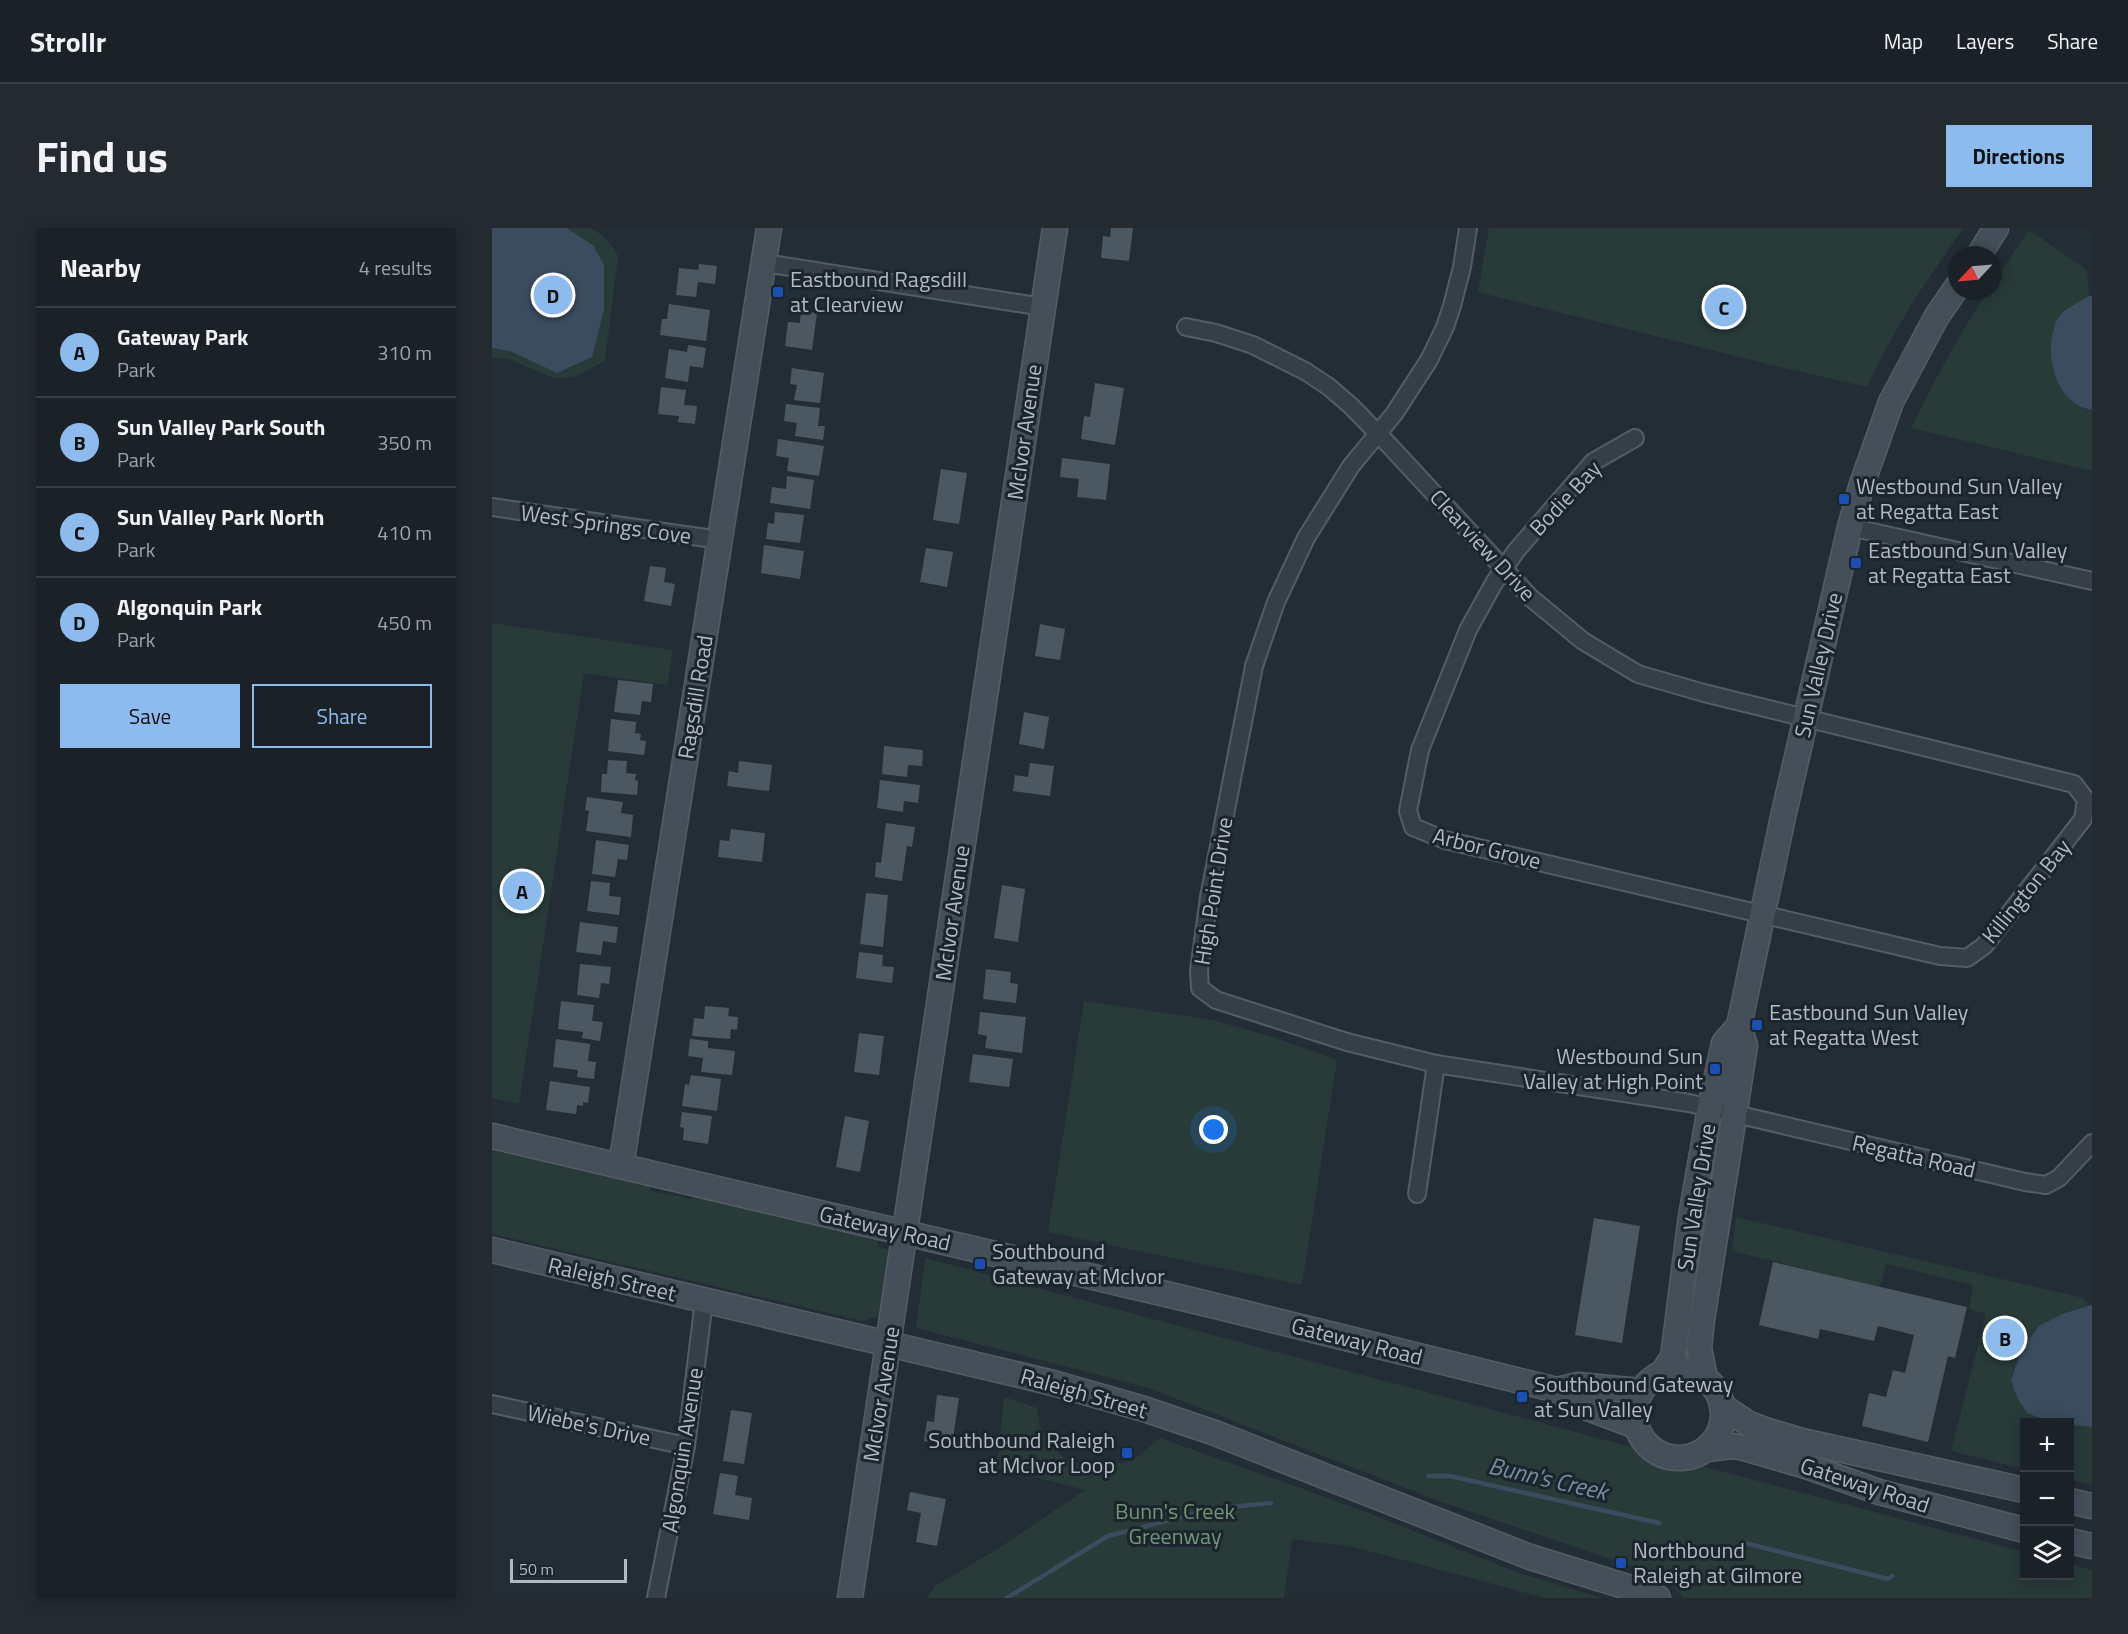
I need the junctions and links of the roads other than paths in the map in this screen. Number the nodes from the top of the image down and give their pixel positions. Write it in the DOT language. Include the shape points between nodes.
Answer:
graph roads {
  1 [pos="770,228"];
  2 [pos="1055,228"];
  3 [pos="1468,228"];
  4 [pos="1996,228"];
  5 [pos="1984,246"];
  6 [pos="765,263"];
  7 [pos="1948,300"];
  8 [pos="1042,307"];
  9 [pos="1186,327"];
  10 [pos="1376,434"];
  11 [pos="1635,438"];
  12 [pos="492,507"];
  13 [pos="1850,527"];
  14 [pos="720,540"];
  15 [pos="1504,570"];
  16 [pos="2092,581"];
  17 [pos="1806,719"];
  18 [pos="1762,915"];
  19 [pos="1436,1064"];
  20 [pos="1722,1110"];
  21 [pos="492,1136"];
  22 [pos="2092,1143"];
  23 [pos="621,1166"];
  24 [pos="1418,1194"];
  25 [pos="905,1233"];
  26 [pos="492,1250"];
  27 [pos="704,1301"];
  28 [pos="888,1344"];
  29 [pos="1664,1372"];
  30 [pos="1705,1378"];
  31 [pos="1557,1390"];
  32 [pos="1640,1391"];
  33 [pos="492,1404"];
  34 [pos="1722,1406"];
  35 [pos="1636,1426"];
  36 [pos="686,1446"];
  37 [pos="1706,1449"];
  38 [pos="2020,1489"];
  39 [pos="2074,1502"];
  40 [pos="2092,1506"];
  41 [pos="2020,1529"];
  42 [pos="2074,1541"];
  43 [pos="2092,1546"];
  44 [pos="656,1598"];
  45 [pos="850,1598"];
  46 [pos="1658,1598"];
  1 -- 6 [label="street, Ragsdill Road"];
  2 -- 8 [label="street, McIvor Avenue"];
  3 -- 10 [label="street" via="1445,327 1429,360"];
  4 -- 5 [label="street"];
  6 -- 8 [label="street"];
  6 -- 14 [label="street, Ragsdill Road"];
  7 -- 13 [label="street, Sun Valley Drive" via="1891,402"];
  8 -- 25 [label="street, McIvor Avenue"];
  9 -- 10 [label="street, Clearview Drive" via="1253,345 1305,371 1351,406"];
  10 -- 15 [label="street, Clearview Drive"];
  10 -- 19 [label="street, High Point Drive" via="1351,465 1306,538 1276,602 1254,666 1209,897 1200,988 1216,1000 1347,1042"];
  11 -- 15 [label="street, Bodie Bay" via="1593,462"];
  12 -- 14 [label="street, West Springs Cove"];
  13 -- 16 [label="street"];
  13 -- 17 [label="street, Sun Valley Drive"];
  14 -- 23 [label="street, Ragsdill Road"];
  15 -- 17 [label="street, Clearview Drive" via="1583,641 1638,674"];
  15 -- 18 [label="street, Arbor Grove" via="1468,630 1420,750 1408,811 1413,827 1445,840"];
  17 -- 18 [label="street, Sun Valley Drive"];
  17 -- 18 [label="street, Killington Bay" via="2074,784 2086,800 2083,819 1984,946 1966,958 1940,956"];
  18 -- 20 [label="street, Sun Valley Drive" via="1739,1026 1745,1046"];
  19 -- 20 [label="street, High Point Drive"];
  19 -- 24 [label="street"];
  20 -- 22 [label="street, Regatta Road" via="2046,1185 2059,1178"];
  20 -- 29 [label="street, Sun Valley Drive" via="1691,1216 1673,1357"];
  20 -- 30 [label="street, Sun Valley Drive" via="1699,1347"];
  21 -- 23 [label="street, Gateway Road"];
  23 -- 25 [label="street, Gateway Road"];
  25 -- 28 [label="street, McIvor Avenue"];
  25 -- 31 [label="street, Gateway Road"];
  26 -- 27 [label="street, Raleigh Street"];
  27 -- 28 [label="street, Raleigh Street"];
  27 -- 36 [label="street, Algonquin Avenue"];
  28 -- 45 [label="street, McIvor Avenue"];
  28 -- 46 [label="street, Raleigh Street" via="1053,1383 1150,1411 1530,1557"];
  29 -- 30 [label="street" via="1685,1370"];
  29 -- 32 [label="street"];
  30 -- 34 [label="street, Gateway Road" via="1716,1390"];
  31 -- 32 [label="street, Gateway Road" via="1577,1385"];
  31 -- 35 [label="street, Gateway Road" via="1572,1402"];
  32 -- 35 [label="street" via="1634,1408"];
  33 -- 36 [label="street, Wiebe's Drive"];
  34 -- 37 [label="street" via="1720,1430"];
  34 -- 38 [label="street, Gateway Road" via="1749,1424 1802,1441"];
  35 -- 37 [label="street, Gateway Road" via="1649,1447 1671,1458 1695,1456"];
  36 -- 44 [label="street, Algonquin Avenue"];
  37 -- 41 [label="street, Gateway Road" via="1744,1448 1879,1492"];
  39 -- 40 [label="street"];
  42 -- 43 [label="street"];
}
